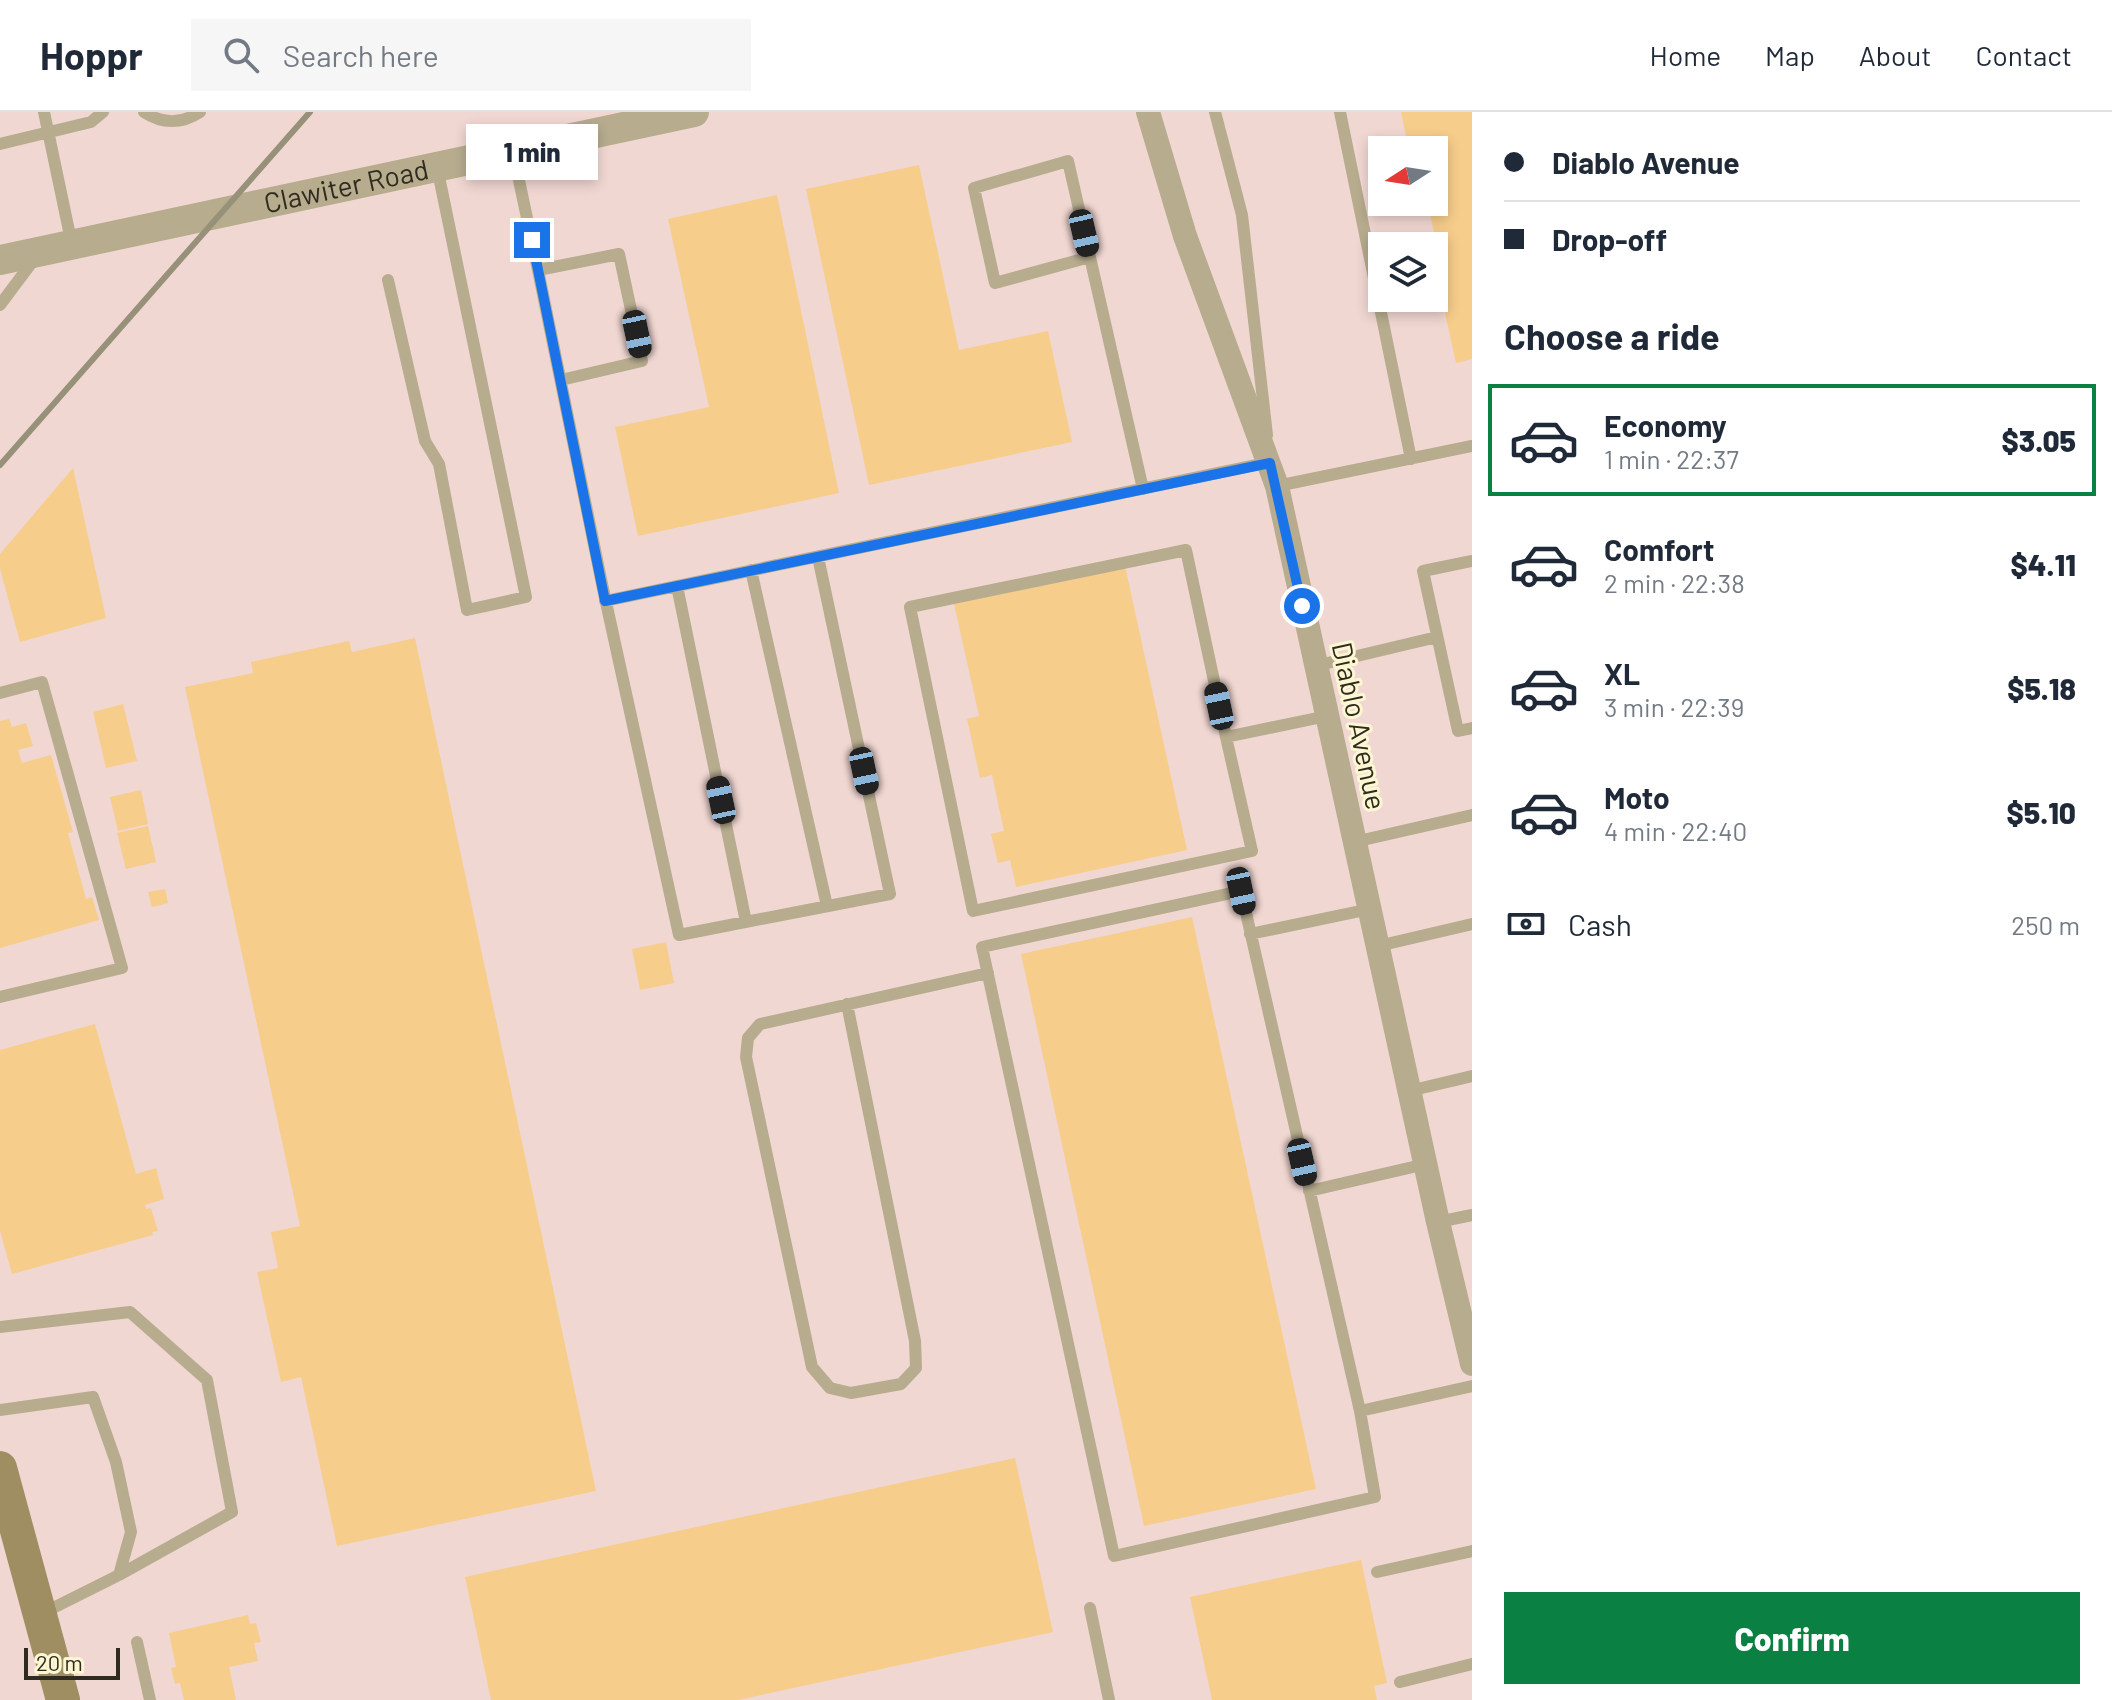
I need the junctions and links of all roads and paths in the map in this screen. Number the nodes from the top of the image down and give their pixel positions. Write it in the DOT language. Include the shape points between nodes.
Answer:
graph roads {
  1 [pos="44,112"];
  2 [pos="103,112"];
  3 [pos="144,112"];
  4 [pos="200,112"];
  5 [pos="694,112"];
  6 [pos="1148,112"];
  7 [pos="1215,112"];
  8 [pos="1340,112"];
  9 [pos="48,132"];
  10 [pos="0,144"];
  11 [pos="513,150"];
  12 [pos="437,167"];
  13 [pos="72,245"];
  14 [pos="40,251"];
  15 [pos="1090,257"];
  16 [pos="0,260"];
  17 [pos="538,270"];
  18 [pos="388,280"];
  19 [pos="0,305"];
  20 [pos="561,380"];
  21 [pos="1472,446"];
  22 [pos="1411,459"];
  23 [pos="1274,474"];
  24 [pos="1143,489"];
  25 [pos="818,557"];
  26 [pos="1472,561"];
  27 [pos="751,570"];
  28 [pos="677,586"];
  29 [pos="605,601"];
  30 [pos="1437,637"];
  31 [pos="1315,666"];
  32 [pos="0,693"];
  33 [pos="1327,716"];
  34 [pos="1472,728"];
  35 [pos="1226,737"];
  36 [pos="1472,815"];
  37 [pos="1354,842"];
  38 [pos="827,906"];
  39 [pos="1370,909"];
  40 [pos="746,922"];
  41 [pos="1472,924"];
  42 [pos="1250,934"];
  43 [pos="1378,946"];
  44 [pos="988,973"];
  45 [pos="0,997"];
  46 [pos="847,1004"];
  47 [pos="1472,1076"];
  48 [pos="1409,1091"];
  49 [pos="1426,1164"];
  50 [pos="1309,1191"];
  51 [pos="1472,1215"];
  52 [pos="1438,1222"];
  53 [pos="0,1327"];
  54 [pos="1469,1334"];
  55 [pos="1472,1364"];
  56 [pos="1472,1386"];
  57 [pos="0,1410"];
  58 [pos="1360,1411"];
  59 [pos="0,1468"];
  60 [pos="1472,1551"];
  61 [pos="1377,1572"];
  62 [pos="119,1575"];
  63 [pos="1090,1608"];
  64 [pos="40,1614"];
  65 [pos="137,1642"];
  66 [pos="1472,1664"];
  67 [pos="1400,1682"];
  68 [pos="63,1700"];
  69 [pos="150,1700"];
  70 [pos="1109,1700"];
  1 -- 9 [label="lane"];
  2 -- 9 [label="lane" via="91,122"];
  3 -- 4 [label="lane" via="155,120 172,121"];
  5 -- 11 [label="street, Clawiter Road"];
  6 -- 23 [label="street, Diablo Avenue" via="1185,236"];
  7 -- 23 [label="lane" via="1242,215"];
  8 -- 22 [label="lane"];
  9 -- 10 [label="lane"];
  9 -- 13 [label="lane"];
  11 -- 12 [label="street, Clawiter Road"];
  11 -- 17 [label="lane"];
  12 -- 13 [label="street, Clawiter Road"];
  12 -- 18 [label="lane" via="526,597 467,610 439,464 425,441"];
  13 -- 14 [label="street, Clawiter Road"];
  14 -- 16 [label="street, Clawiter Road"];
  14 -- 19 [label="lane"];
  15 -- 15 [label="lane" via="1068,161 974,188 995,283"];
  15 -- 24 [label="lane"];
  17 -- 20 [label="lane"];
  17 -- 20 [label="lane" via="619,254 642,361"];
  20 -- 29 [label="lane"];
  21 -- 22 [label="lane"];
  22 -- 23 [label="lane"];
  23 -- 24 [label="lane"];
  23 -- 31 [label="street, Diablo Avenue"];
  24 -- 25 [label="lane"];
  25 -- 27 [label="lane"];
  25 -- 38 [label="lane" via="890,894"];
  26 -- 30 [label="lane" via="1423,571"];
  27 -- 28 [label="lane"];
  27 -- 38 [label="lane"];
  28 -- 29 [label="lane"];
  28 -- 40 [label="lane"];
  29 -- 40 [label="lane" via="679,935"];
  30 -- 31 [label="lane"];
  30 -- 34 [label="lane" via="1458,731"];
  31 -- 33 [label="street, Diablo Avenue"];
  32 -- 45 [label="lane" via="42,682 122,968"];
  33 -- 35 [label="lane"];
  33 -- 37 [label="street, Diablo Avenue"];
  35 -- 35 [label="lane" via="1186,550 910,607 973,911 1252,851"];
  36 -- 37 [label="lane"];
  37 -- 39 [label="street, Diablo Avenue"];
  38 -- 40 [label="lane"];
  39 -- 42 [label="lane"];
  39 -- 43 [label="street, Diablo Avenue"];
  41 -- 43 [label="lane"];
  42 -- 44 [label="lane" via="1241,891 982,947"];
  42 -- 50 [label="lane"];
  43 -- 48 [label="street, Diablo Avenue"];
  44 -- 46 [label="lane"];
  44 -- 58 [label="lane" via="1114,1556 1375,1497"];
  46 -- 46 [label="lane" via="760,1024 748,1038 746,1057 812,1367 830,1388 851,1393 901,1384 916,1368 915,1341"];
  47 -- 48 [label="lane"];
  48 -- 49 [label="street, Diablo Avenue"];
  49 -- 50 [label="lane"];
  49 -- 52 [label="street, Diablo Avenue"];
  50 -- 58 [label="lane"];
  51 -- 52 [label="lane"];
  52 -- 54 [label="street, Diablo Avenue"];
  53 -- 62 [label="lane" via="130,1312 207,1380 232,1512"];
  54 -- 55 [label="street, Diablo Avenue"];
  56 -- 58 [label="lane"];
  57 -- 62 [label="lane" via="93,1397 116,1462 131,1532"];
  59 -- 64 [label="main road"];
  60 -- 61 [label="lane"];
  62 -- 64 [label="lane"];
  63 -- 70 [label="lane"];
  64 -- 68 [label="main road"];
  65 -- 69 [label="lane"];
  66 -- 67 [label="lane"];
}
